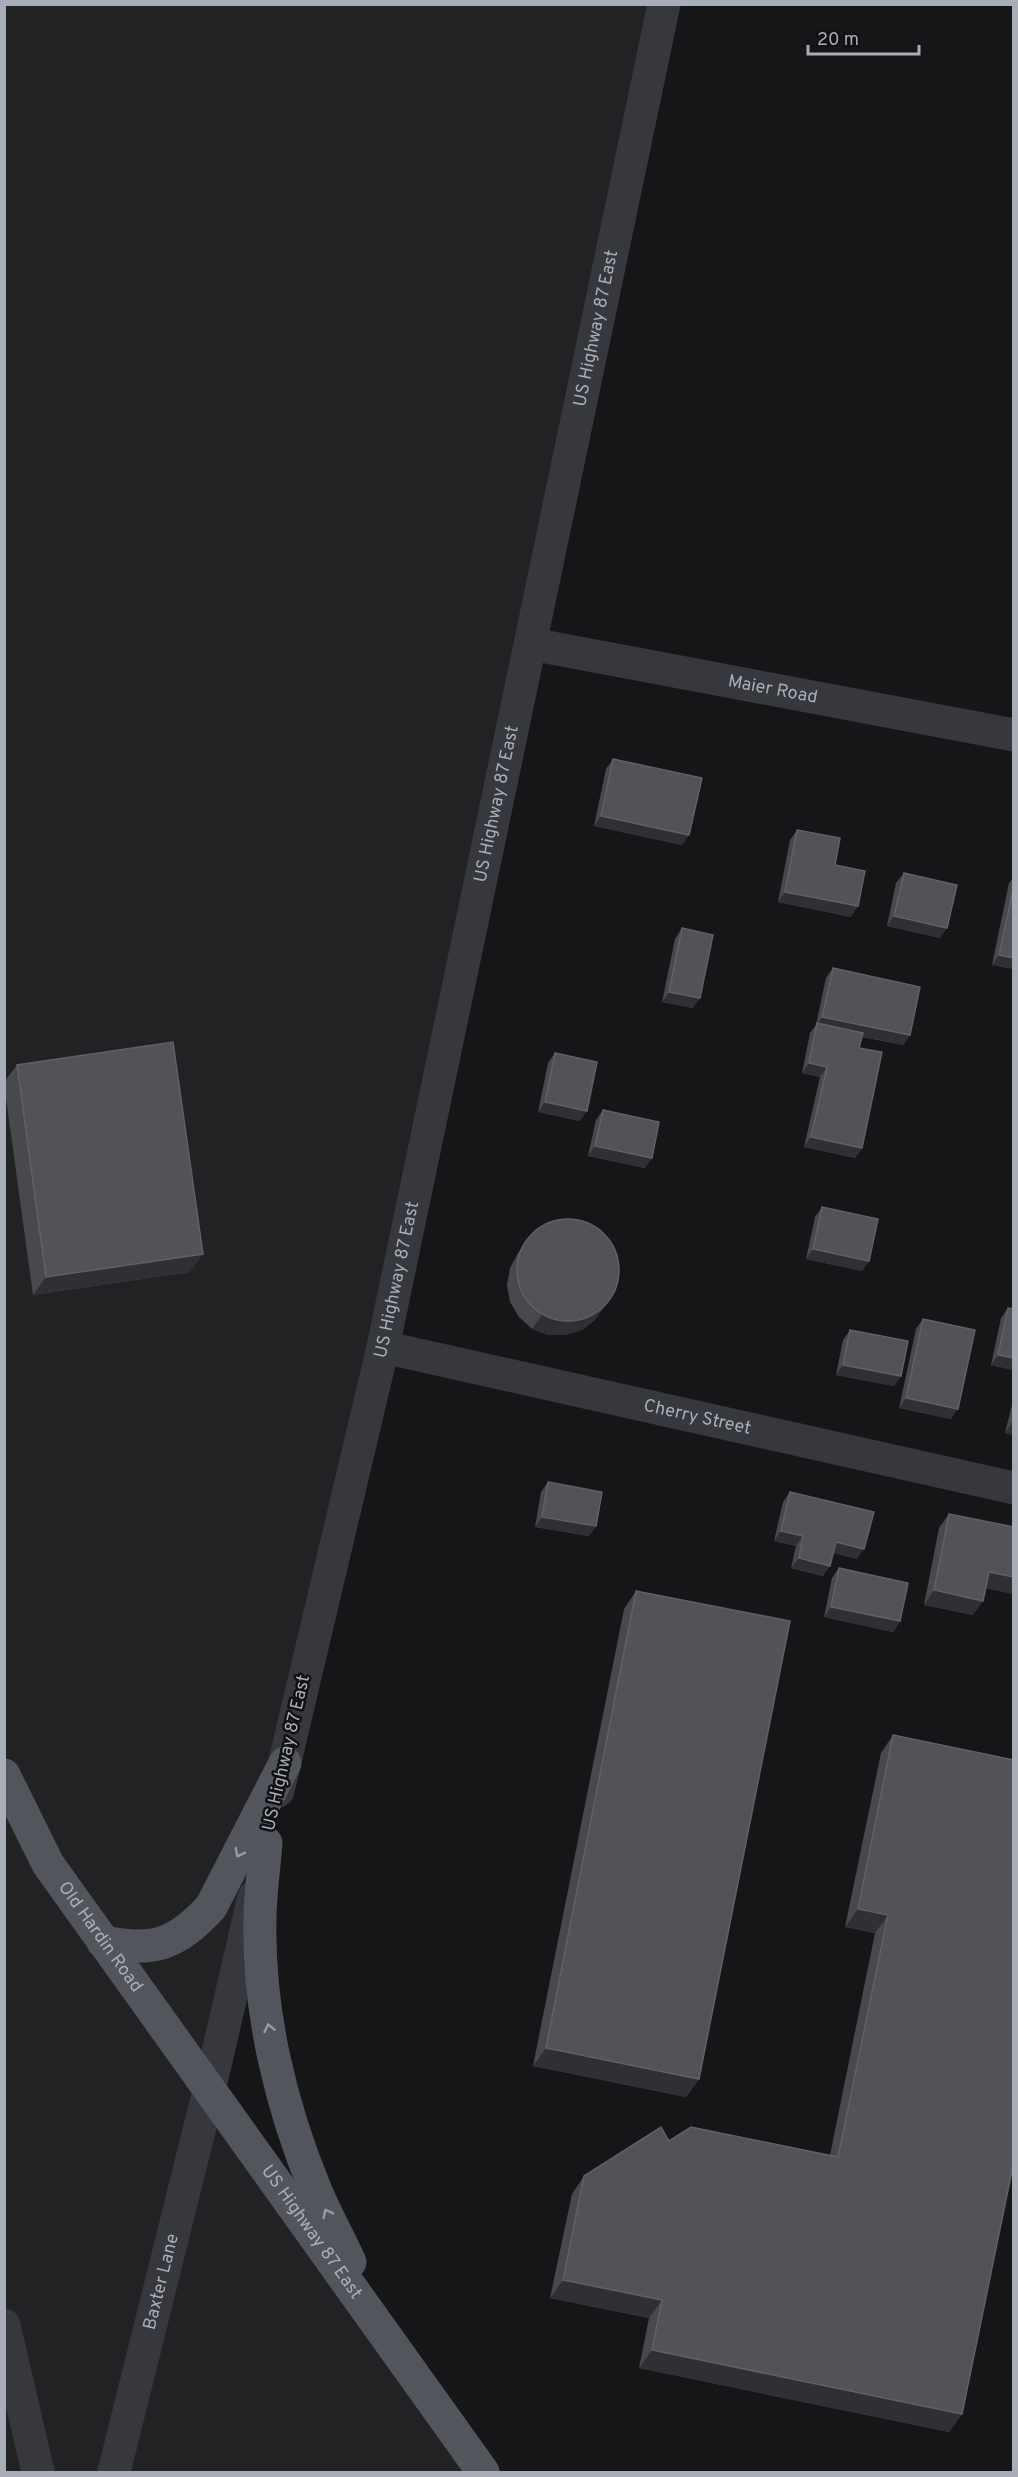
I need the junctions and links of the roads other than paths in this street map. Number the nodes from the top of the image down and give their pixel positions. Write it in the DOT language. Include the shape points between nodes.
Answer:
graph roads {
  1 [pos="664,4"];
  2 [pos="531,644"];
  3 [pos="1014,735"];
  4 [pos="382,1347"];
  5 [pos="1014,1488"];
  6 [pos="285,1763"];
  7 [pos="4,1775"];
  8 [pos="266,1843"];
  9 [pos="103,1942"];
  10 [pos="208,2091"];
  11 [pos="4,2325"];
  12 [pos="388,2342"];
  13 [pos="38,2472"];
  14 [pos="114,2472"];
  15 [pos="483,2472"];
  1 -- 2 [label="street, US Highway 87 East"];
  2 -- 3 [label="street, Maier Road"];
  2 -- 4 [label="street, US Highway 87 East"];
  4 -- 5 [label="street, Cherry Street"];
  4 -- 6 [label="street, US Highway 87 East"];
  6 -- 8 [label="street, US Highway 87 East"];
  6 -- 9 [label="main road, one-way" via="211,1907 198,1922 167,1942 150,1946"];
  7 -- 9 [label="main road, Old Hardin Road" via="48,1864"];
  8 -- 10 [label="street, US Highway 87 East"];
  12 -- 8 [label="main road, one-way" via="317,2193 280,2084 264,2005 260,1957"];
  9 -- 10 [label="main road, Old Hardin Road"];
  10 -- 12 [label="main road, US Highway 87 East"];
  10 -- 14 [label="street, Baxter Lane"];
  11 -- 13 [label="street"];
  12 -- 15 [label="main road, US Highway 87 East"];
}
